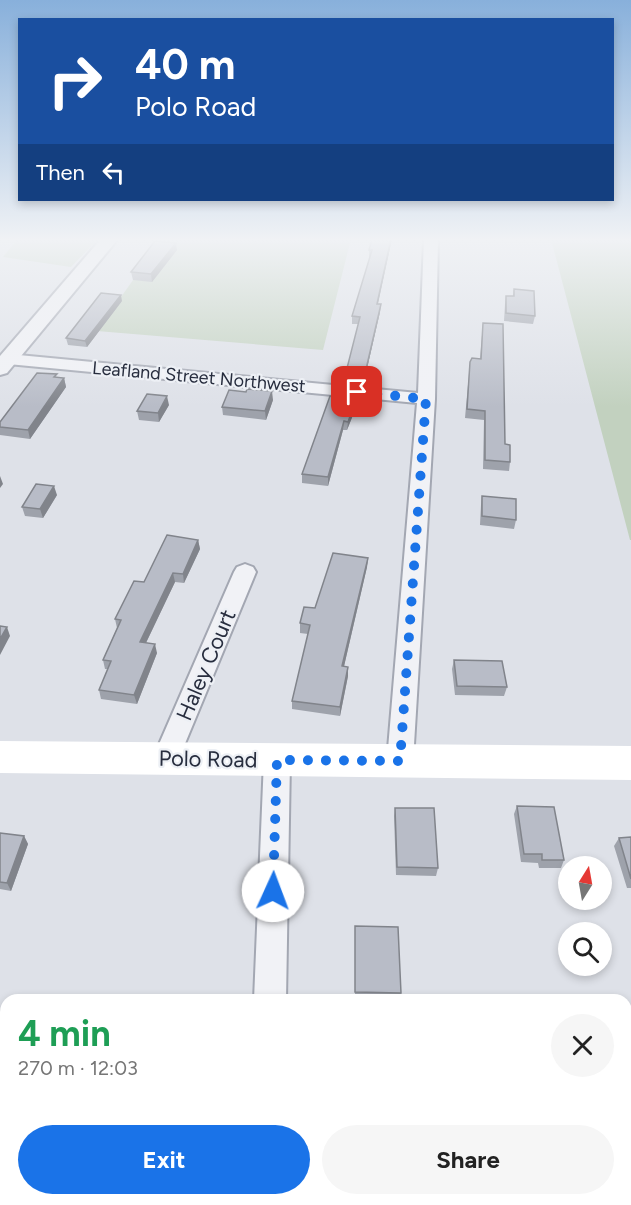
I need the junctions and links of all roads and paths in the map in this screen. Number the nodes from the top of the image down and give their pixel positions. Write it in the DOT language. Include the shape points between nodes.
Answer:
graph roads {
  1 [pos="62,295"];
  2 [pos="429,295"];
  3 [pos="4,364"];
  4 [pos="426,399"];
  5 [pos="245,572"];
  6 [pos="0,757"];
  7 [pos="166,758"];
  8 [pos="277,760"];
  9 [pos="400,761"];
  10 [pos="631,763"];
  11 [pos="270,994"];
  1 -- 3 [label="street"];
  2 -- 4 [label="street"];
  3 -- 4 [label="street, Leafland Street Northwest"];
  4 -- 9 [label="street"];
  5 -- 7 [label="street, Haley Court"];
  6 -- 7 [label="main road, Polo Road"];
  7 -- 8 [label="main road, Polo Road"];
  8 -- 9 [label="main road, Polo Road"];
  8 -- 11 [label="street"];
  9 -- 10 [label="main road, Polo Road"];
}
